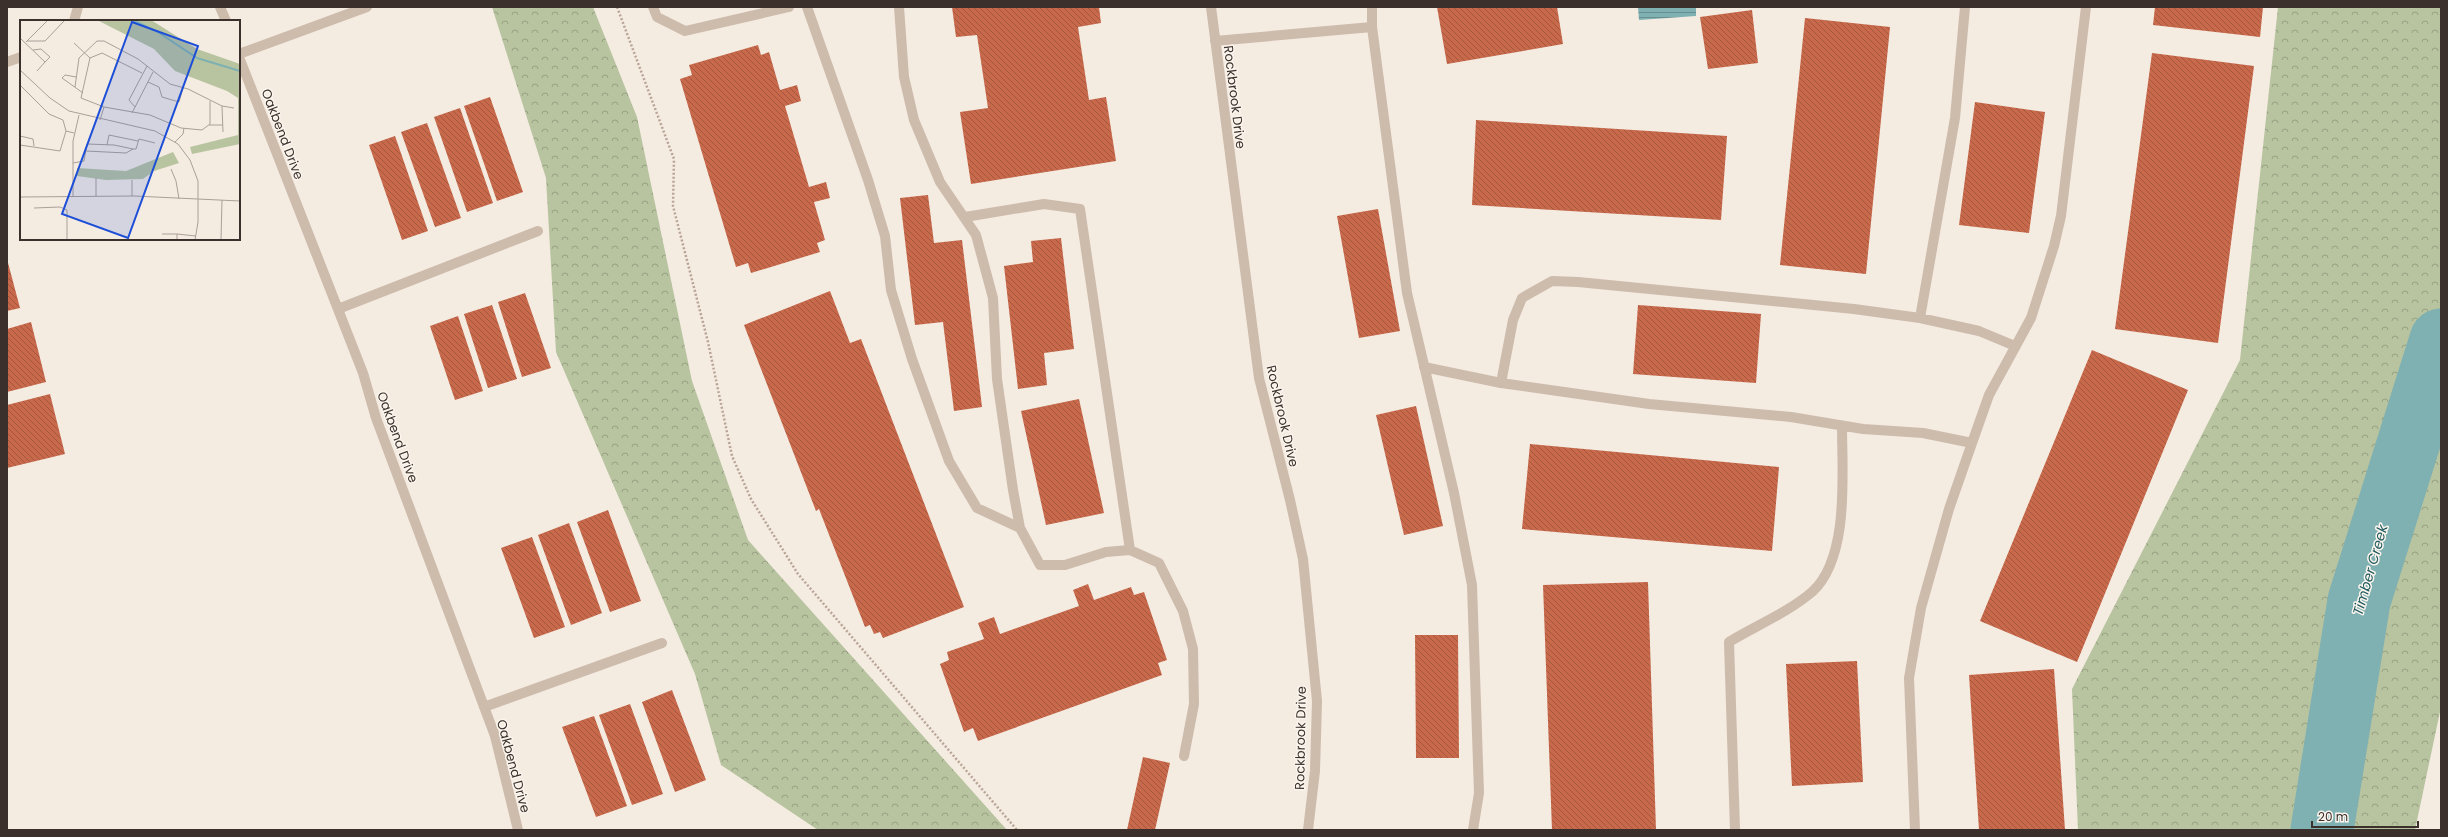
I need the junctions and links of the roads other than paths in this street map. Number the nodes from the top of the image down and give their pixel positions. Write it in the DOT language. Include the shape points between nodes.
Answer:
graph roads {
  1 [pos="78,7"];
  2 [pos="220,7"];
  3 [pos="367,7"];
  4 [pos="653,7"];
  5 [pos="789,7"];
  6 [pos="807,7"];
  7 [pos="899,7"];
  8 [pos="1211,7"];
  9 [pos="1372,7"];
  10 [pos="1965,7"];
  11 [pos="2086,7"];
  12 [pos="74,20"];
  13 [pos="226,20"];
  14 [pos="1372,26"];
  15 [pos="1215,41"];
  16 [pos="240,54"];
  17 [pos="20,57"];
  18 [pos="240,60"];
  19 [pos="7,62"];
  20 [pos="965,218"];
  21 [pos="538,231"];
  22 [pos="338,309"];
  23 [pos="1920,318"];
  24 [pos="2015,346"];
  25 [pos="1424,367"];
  26 [pos="1501,383"];
  27 [pos="1842,426"];
  28 [pos="1972,443"];
  29 [pos="1020,528"];
  30 [pos="1130,550"];
  31 [pos="662,643"];
  32 [pos="484,707"];
  33 [pos="1184,756"];
  34 [pos="518,830"];
  35 [pos="1308,830"];
  36 [pos="1473,830"];
  37 [pos="1735,830"];
  38 [pos="1915,830"];
  1 -- 12 [label="street"];
  2 -- 13 [label="street"];
  3 -- 16 [label="street"];
  4 -- 5 [label="street" via="657,17 685,31"];
  6 -- 29 [label="street" via="868,180 885,236 891,290 912,359 949,461 977,508"];
  7 -- 20 [label="street" via="904,77 914,120 940,182"];
  8 -- 15 [label="street, Rockbrook Drive"];
  9 -- 14 [label="street"];
  10 -- 23 [label="street" via="1955,118"];
  11 -- 24 [label="street" via="2061,216 2054,246 2030,318"];
  14 -- 15 [label="street"];
  14 -- 25 [label="street" via="1407,293"];
  15 -- 35 [label="street, Rockbrook Drive" via="1259,378 1303,559 1317,701 1315,771"];
  17 -- 19 [label="street"];
  18 -- 22 [label="street, Oakbend Drive"];
  20 -- 29 [label="street" via="976,235 993,298 997,379"];
  20 -- 30 [label="street" via="1044,204 1080,209"];
  21 -- 22 [label="street"];
  22 -- 32 [label="street, Oakbend Drive"];
  23 -- 24 [label="street" via="1979,331"];
  23 -- 26 [label="street" via="1846,308 1552,282 1522,298 1513,320"];
  24 -- 28 [label="street" via="1989,395"];
  25 -- 26 [label="street"];
  25 -- 36 [label="street" via="1454,493 1472,585 1479,793"];
  26 -- 27 [label="street" via="1649,404 1791,417"];
  27 -- 28 [label="street" via="1923,433"];
  27 -- 37 [label="street" via="1842,518 1828,570 1813,591 1784,613 1729,642"];
  28 -- 38 [label="street" via="1949,509 1921,608 1909,678"];
  29 -- 30 [label="street" via="1040,565 1065,565 1106,552"];
  30 -- 33 [label="street" via="1159,563 1183,611 1193,649 1194,704"];
  31 -- 32 [label="street"];
  32 -- 34 [label="street, Oakbend Drive" via="495,736"];
}
